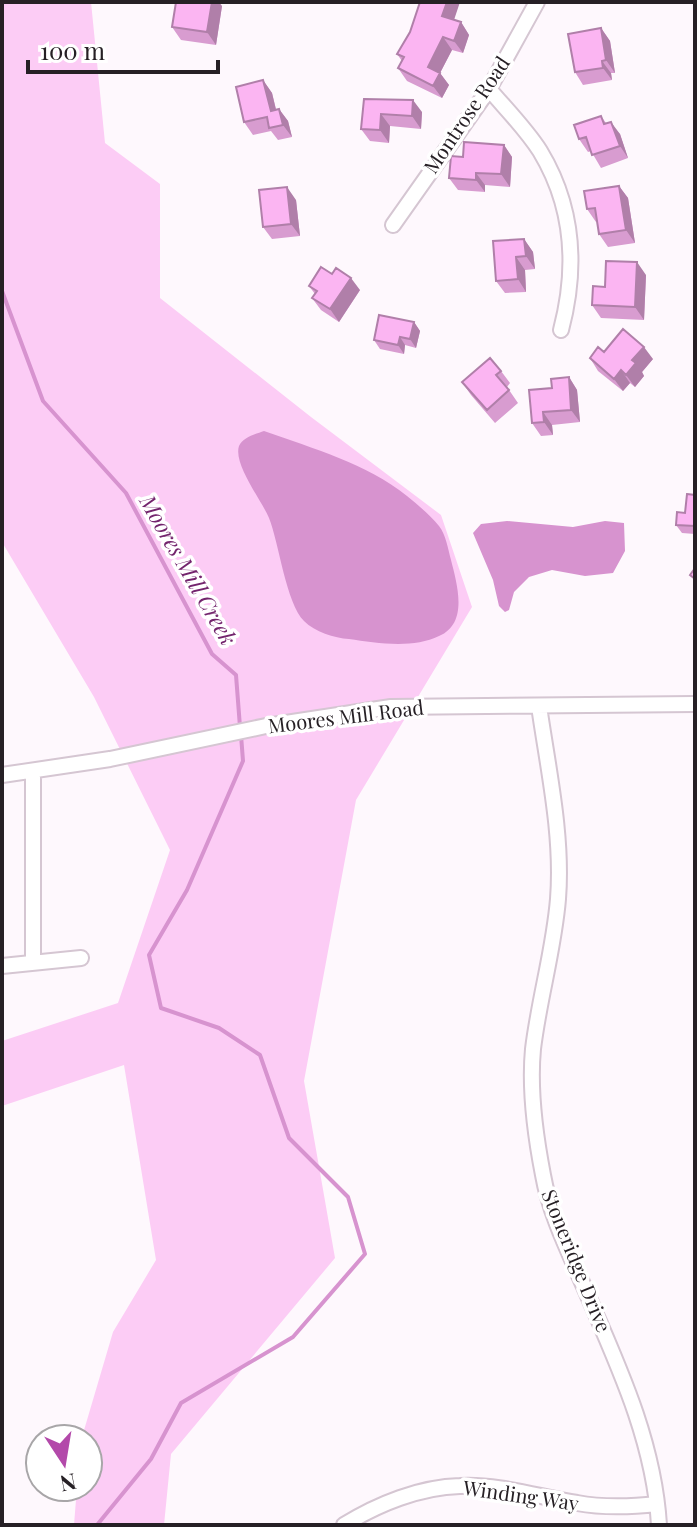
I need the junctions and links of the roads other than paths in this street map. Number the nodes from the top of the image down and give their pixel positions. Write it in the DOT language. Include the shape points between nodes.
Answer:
graph roads {
  1 [pos="537,2"];
  2 [pos="489,89"];
  3 [pos="393,225"];
  4 [pos="561,330"];
  5 [pos="695,704"];
  6 [pos="539,706"];
  7 [pos="33,771"];
  8 [pos="2,775"];
  9 [pos="81,958"];
  10 [pos="33,963"];
  11 [pos="2,966"];
  12 [pos="657,1504"];
  13 [pos="344,1525"];
  14 [pos="659,1525"];
  1 -- 2 [label="street, Montrose Road"];
  2 -- 3 [label="street, Montrose Road"];
  2 -- 4 [label="street" via="541,153 564,208 572,269"];
  5 -- 6 [label="street, Moores Mill Road"];
  6 -- 7 [label="street, Moores Mill Road" via="391,707"];
  6 -- 12 [label="street, Stoneridge Drive" via="559,872 533,1049 534,1121 555,1220 627,1385"];
  7 -- 8 [label="street, Moores Mill Road"];
  7 -- 10 [label="street"];
  9 -- 10 [label="street"];
  10 -- 11 [label="street"];
  12 -- 13 [label="street, Winding Way" via="607,1507 462,1486 388,1503"];
  12 -- 14 [label="street, Stoneridge Drive"];
}
